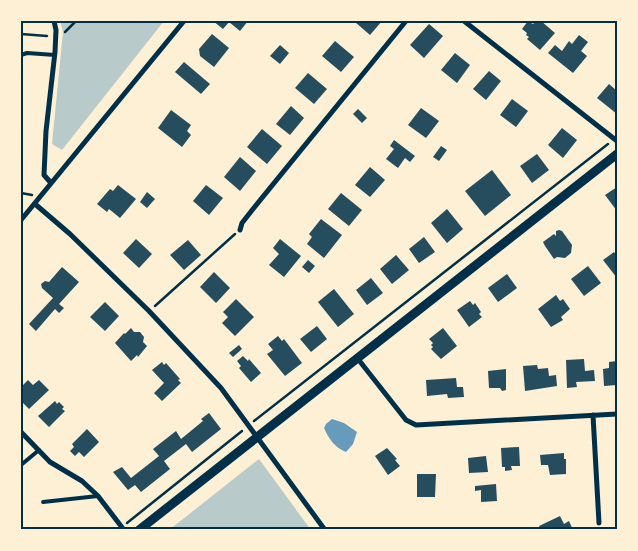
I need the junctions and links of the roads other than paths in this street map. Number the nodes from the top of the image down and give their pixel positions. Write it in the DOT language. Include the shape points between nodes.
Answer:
graph roads {
  1 [pos="54,21"];
  2 [pos="184,21"];
  3 [pos="406,21"];
  4 [pos="464,21"];
  5 [pos="21,55"];
  6 [pos="55,55"];
  7 [pos="615,140"];
  8 [pos="617,154"];
  9 [pos="50,183"];
  10 [pos="35,204"];
  11 [pos="21,220"];
  12 [pos="240,230"];
  13 [pos="358,359"];
  14 [pos="617,414"];
  15 [pos="593,415"];
  16 [pos="21,432"];
  17 [pos="257,437"];
  18 [pos="39,450"];
  19 [pos="21,465"];
  20 [pos="98,496"];
  21 [pos="42,502"];
  22 [pos="599,523"];
  23 [pos="123,528"];
  24 [pos="139,530"];
  25 [pos="325,530"];
  1 -- 6 [label="street"];
  2 -- 9 [label="street"];
  3 -- 12 [label="street" via="253,208"];
  4 -- 7 [label="street"];
  5 -- 6 [label="lane"];
  6 -- 9 [label="street" via="45,149 44,175"];
  8 -- 13 [label="street"];
  9 -- 10 [label="street"];
  10 -- 11 [label="street"];
  10 -- 17 [label="street" via="149,311 221,388"];
  13 -- 15 [label="street" via="406,420 416,425"];
  13 -- 17 [label="street"];
  14 -- 15 [label="street"];
  15 -- 22 [label="street"];
  16 -- 18 [label="street"];
  17 -- 24 [label="street"];
  17 -- 25 [label="street"];
  18 -- 19 [label="lane"];
  18 -- 20 [label="street" via="50,462 82,480"];
  20 -- 21 [label="lane"];
  20 -- 23 [label="street"];
}
